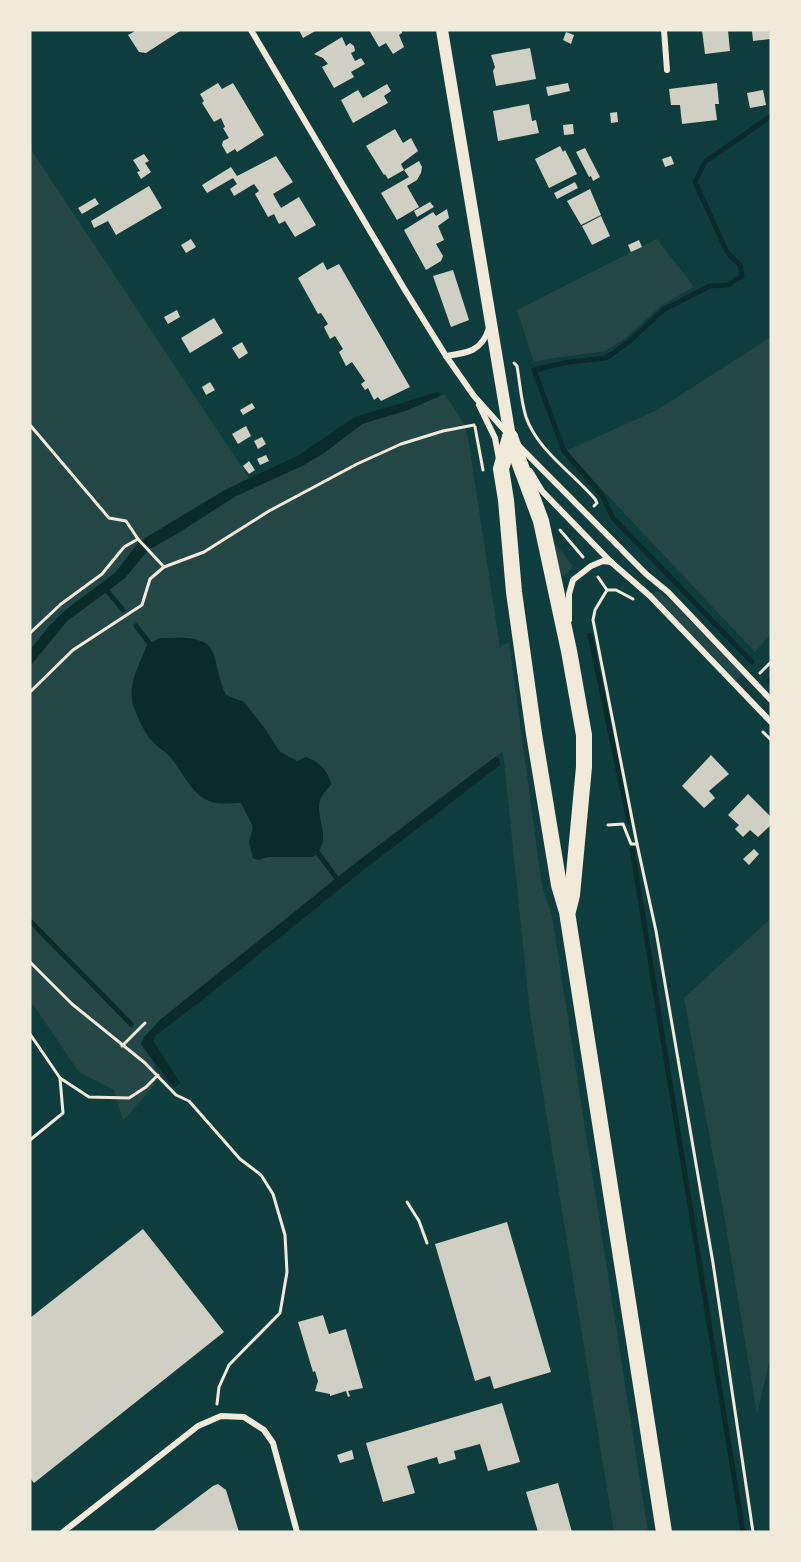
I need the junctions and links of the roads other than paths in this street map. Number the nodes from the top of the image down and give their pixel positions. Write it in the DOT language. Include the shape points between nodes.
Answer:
graph roads {
  1 [pos="251,30"];
  2 [pos="442,30"];
  3 [pos="664,30"];
  4 [pos="667,70"];
  5 [pos="491,321"];
  6 [pos="446,356"];
  7 [pos="474,396"];
  8 [pos="510,437"];
  9 [pos="501,469"];
  10 [pos="611,562"];
  11 [pos="569,651"];
  12 [pos="771,700"];
  13 [pos="771,722"];
  14 [pos="567,912"];
  15 [pos="63,1532"];
  16 [pos="297,1532"];
  17 [pos="664,1532"];
  1 -- 6 [label="street"];
  2 -- 5 [label="main road"];
  3 -- 4 [label="street"];
  5 -- 6 [label="street" via="485,340 474,350"];
  5 -- 8 [label="main road"];
  6 -- 7 [label="street"];
  7 -- 8 [label="street"];
  7 -- 9 [label="street" via="495,438"];
  8 -- 9 [label="highway"];
  8 -- 10 [label="street" via="542,491"];
  8 -- 11 [label="highway" via="541,521"];
  8 -- 12 [label="street"];
  9 -- 14 [label="highway" via="532,722"];
  10 -- 11 [label="street" via="591,566 573,580 569,594"];
  10 -- 13 [label="street" via="650,596"];
  11 -- 14 [label="highway" via="584,735 584,767"];
  14 -- 17 [label="highway"];
  15 -- 16 [label="street" via="198,1426 222,1416 244,1418 264,1430 273,1443"];
}
